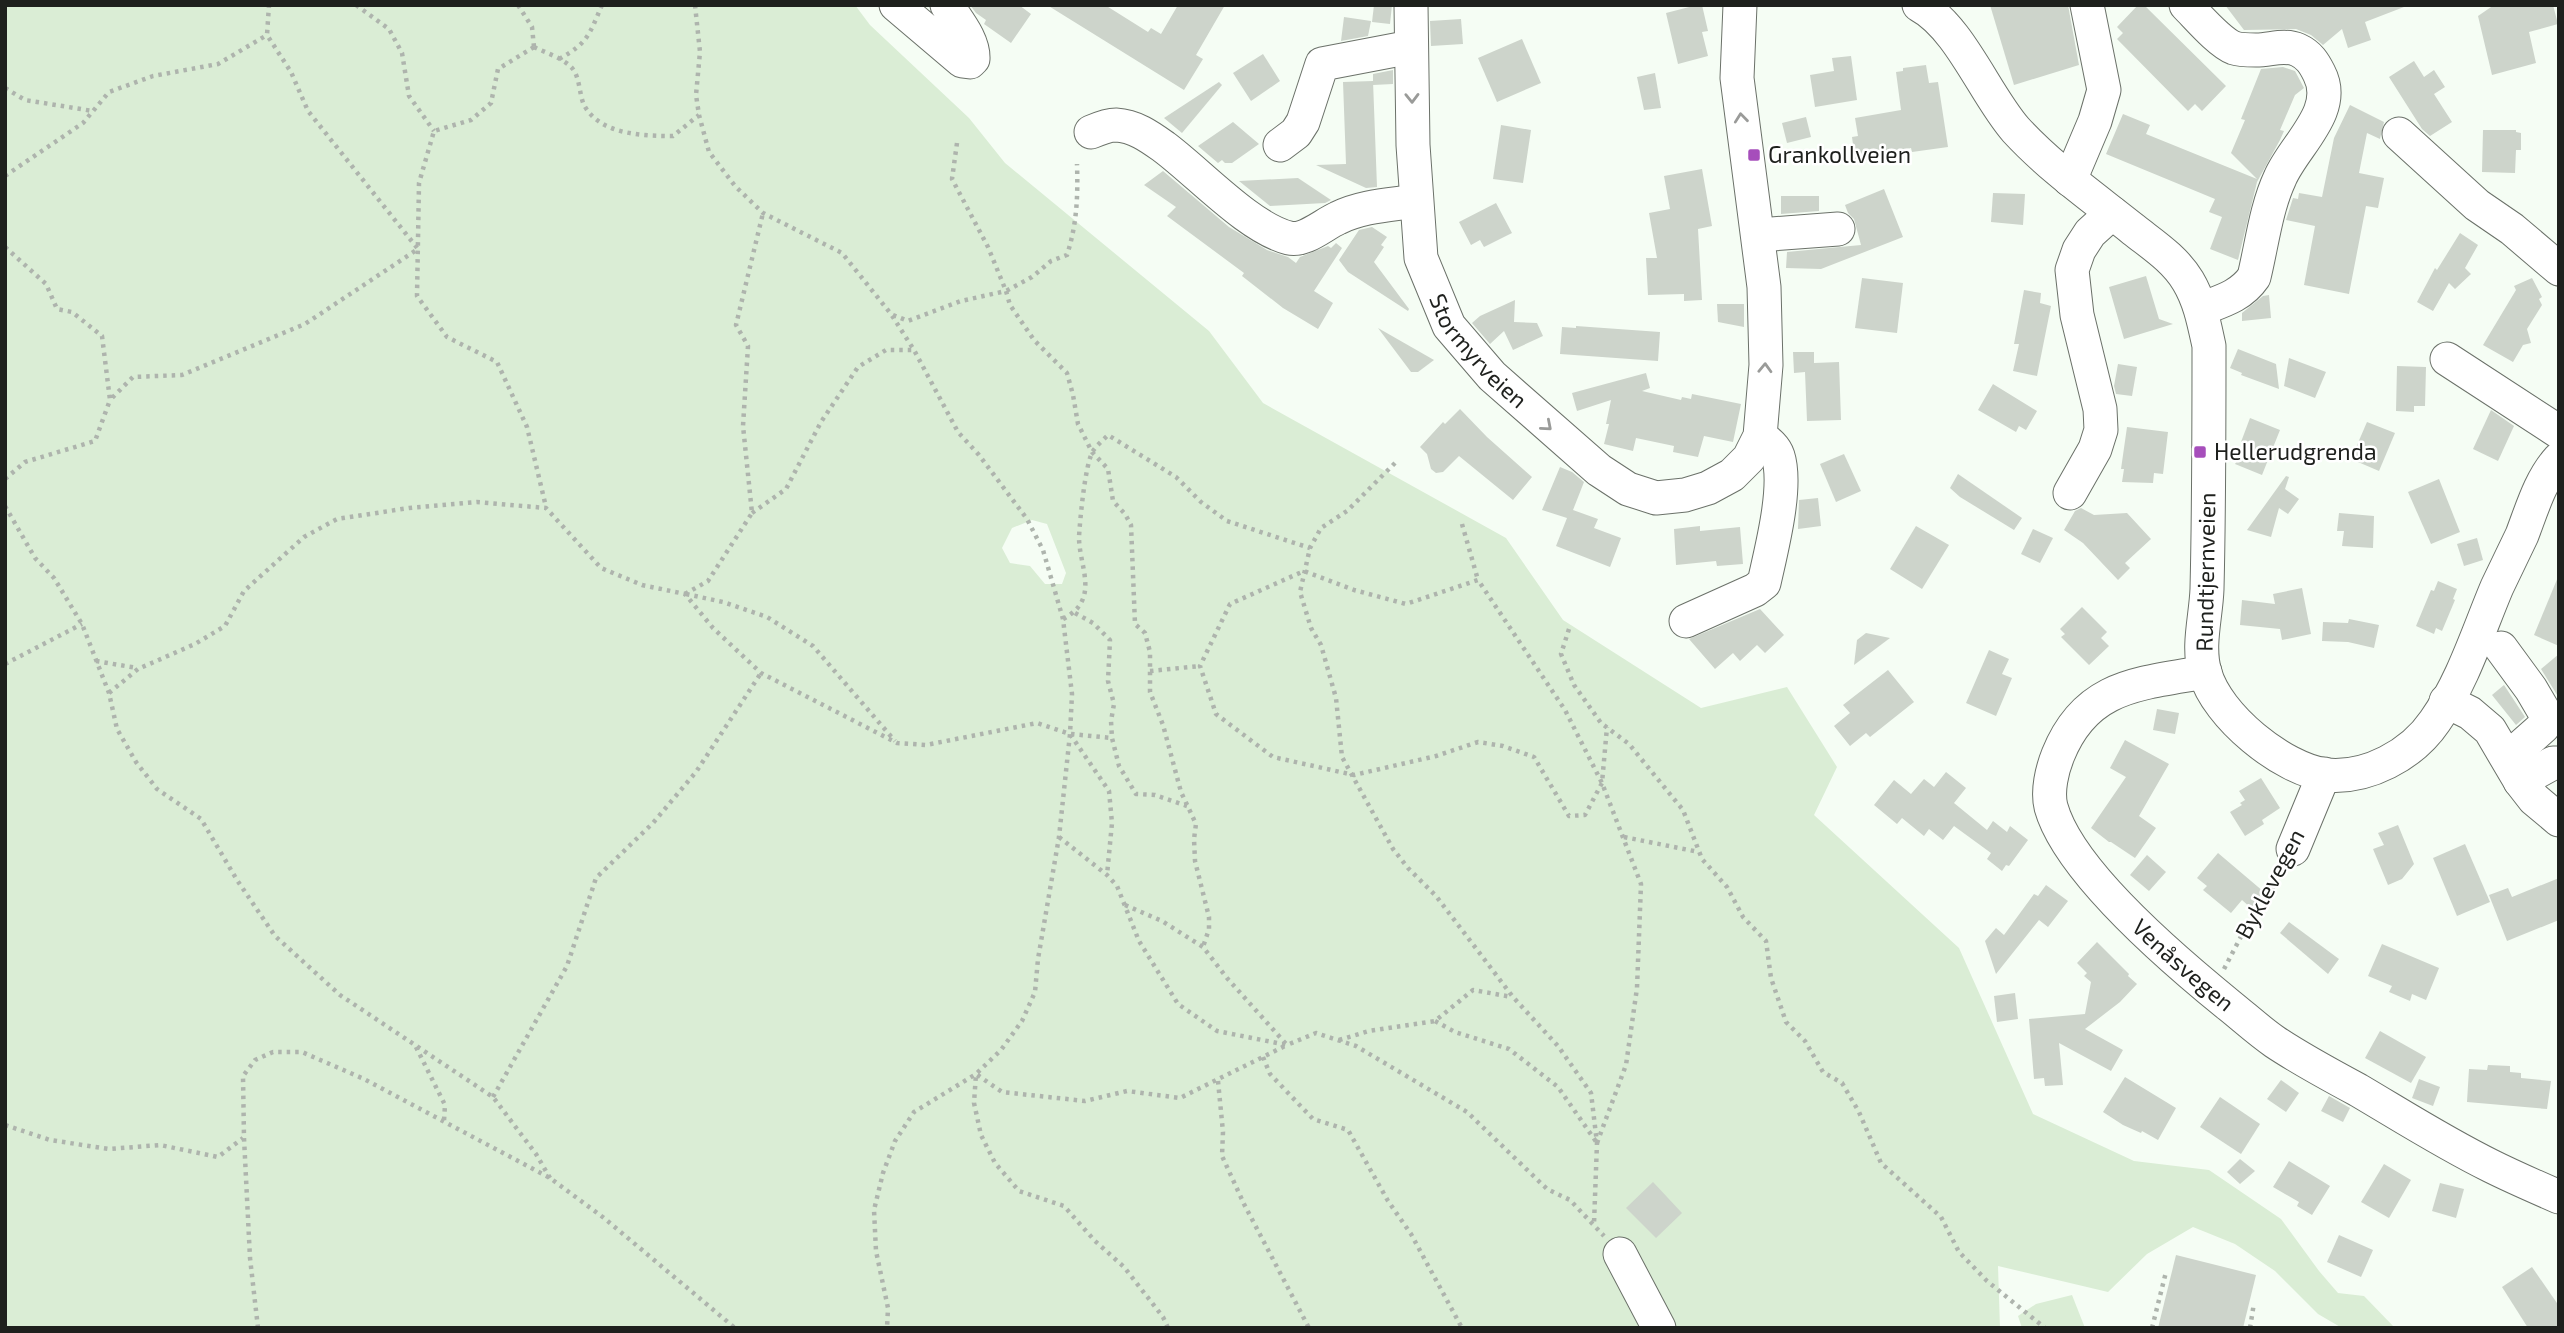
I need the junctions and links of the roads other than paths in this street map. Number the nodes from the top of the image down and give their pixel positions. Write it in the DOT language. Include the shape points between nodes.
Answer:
graph roads {
  1 [pos="896,5"];
  2 [pos="947,5"];
  3 [pos="1411,5"];
  4 [pos="1740,5"];
  5 [pos="1919,5"];
  6 [pos="2087,5"];
  7 [pos="2186,5"];
  8 [pos="1411,47"];
  9 [pos="1091,132"];
  10 [pos="2399,134"];
  11 [pos="1280,145"];
  12 [pos="2070,180"];
  13 [pos="1416,201"];
  14 [pos="2112,213"];
  15 [pos="1838,229"];
  16 [pos="1759,235"];
  17 [pos="2559,269"];
  18 [pos="2201,309"];
  19 [pos="2447,359"];
  20 [pos="2559,432"];
  21 [pos="1760,436"];
  22 [pos="2559,459"];
  23 [pos="2070,492"];
  24 [pos="1686,621"];
  25 [pos="2501,648"];
  26 [pos="2205,672"];
  27 [pos="2446,701"];
  28 [pos="2559,763"];
  29 [pos="2514,769"];
  30 [pos="2324,774"];
  31 [pos="2559,820"];
  32 [pos="2292,849"];
  33 [pos="2559,1197"];
  34 [pos="1620,1254"];
  35 [pos="1659,1328"];
  1 -- 2 [label="street" via="962,61 970,62 974,51"];
  3 -- 8 [label="street, Stormyrveien"];
  16 -- 4 [label="street, one-way" via="1737,78"];
  5 -- 12 [label="street, Rundtjernveien" via="1946,29 2017,130"];
  6 -- 12 [label="street" via="2104,90"];
  7 -- 18 [label="street" via="2234,48 2289,47 2305,53 2325,90 2324,104 2279,178 2254,277 2239,294"];
  8 -- 11 [label="street" via="1322,64 1303,122"];
  8 -- 13 [label="street, Stormyrveien, one-way"];
  9 -- 13 [label="street" via="1114,125 1144,133 1246,215 1292,239 1361,209"];
  10 -- 17 [label="street" via="2477,205"];
  12 -- 14 [label="street, Rundtjernveien"];
  13 -- 21 [label="street, Stormyrveien, one-way" via="1421,258 1449,326 1492,376 1599,470 1628,489 1657,498 1685,495 1732,475 1749,458"];
  14 -- 18 [label="street, Rundtjernveien" via="2169,258 2188,280"];
  14 -- 23 [label="street" via="2090,233 2072,270 2101,430"];
  15 -- 16 [label="street"];
  21 -- 16 [label="street, one-way" via="1766,365"];
  18 -- 26 [label="street, Rundtjernveien" via="2208,346"];
  19 -- 20 [label="street"];
  21 -- 24 [label="street" via="1778,454 1781,468 1764,583"];
  22 -- 27 [label="street, Rundtjernveien"];
  25 -- 29 [label="street" via="2548,718"];
  26 -- 30 [label="street, Rundtjernveien" via="2211,688 2252,737 2302,768"];
  26 -- 33 [label="street, Venåsvegen" via="2109,694 2070,729 2055,762 2050,791 2060,831 2094,879 2210,990 2274,1042 2490,1166"];
  27 -- 29 [label="street" via="2490,730"];
  27 -- 30 [label="street, Rundtjernveien" via="2427,732 2398,757 2361,773"];
  28 -- 29 [label="street"];
  29 -- 31 [label="street" via="2534,799"];
  30 -- 32 [label="street, Byklevegen"];
  34 -- 35 [label="street"];
}
